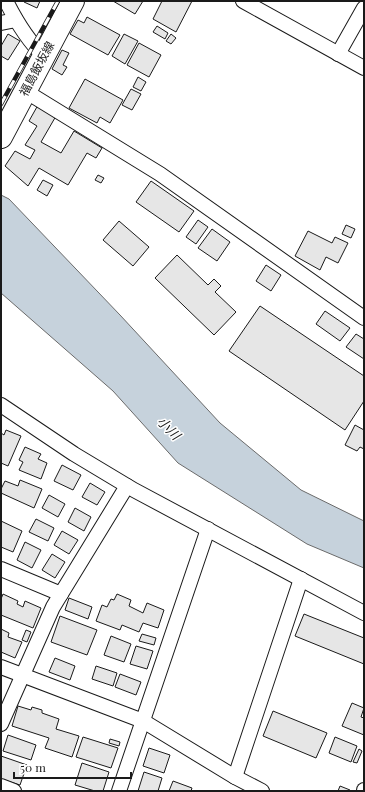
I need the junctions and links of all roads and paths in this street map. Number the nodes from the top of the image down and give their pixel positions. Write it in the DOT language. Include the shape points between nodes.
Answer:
graph roads {
  1 [pos="6,1"];
  2 [pos="73,1"];
  3 [pos="243,1"];
  4 [pos="364,8"];
  5 [pos="16,20"];
  6 [pos="1,23"];
  7 [pos="338,54"];
  8 [pos="44,56"];
  9 [pos="364,68"];
  10 [pos="25,91"];
  11 [pos="1,137"];
  12 [pos="364,318"];
  13 [pos="1,405"];
  14 [pos="127,486"];
  15 [pos="208,529"];
  16 [pos="1,569"];
  17 [pos="301,580"];
  18 [pos="61,594"];
  19 [pos="364,613"];
  20 [pos="1,667"];
  21 [pos="22,675"];
  22 [pos="143,721"];
  23 [pos="1,724"];
  24 [pos="235,777"];
  25 [pos="1,786"];
  26 [pos="14,791"];
  27 [pos="119,791"];
  28 [pos="262,791"];
  1 -- 5 [label="street"];
  2 -- 8 [label="main road, 福島飯坂線"];
  3 -- 7 [label="street"];
  4 -- 7 [label="street"];
  5 -- 6 [label="street"];
  5 -- 8 [label="street" via="33,46"];
  7 -- 9 [label="street"];
  8 -- 10 [label="main road, 福島飯坂線"];
  10 -- 11 [label="main road, 福島飯坂線"];
  10 -- 12 [label="street" via="160,174"];
  13 -- 14 [label="street"];
  14 -- 15 [label="street"];
  14 -- 18 [label="street"];
  15 -- 17 [label="street"];
  15 -- 22 [label="street"];
  16 -- 18 [label="street"];
  17 -- 19 [label="street"];
  17 -- 24 [label="street"];
  18 -- 21 [label="street"];
  20 -- 21 [label="street"];
  21 -- 22 [label="street"];
  21 -- 23 [label="street"];
  22 -- 24 [label="street"];
  22 -- 27 [label="street"];
  24 -- 28 [label="street"];
  25 -- 26 [label="street"];
}
